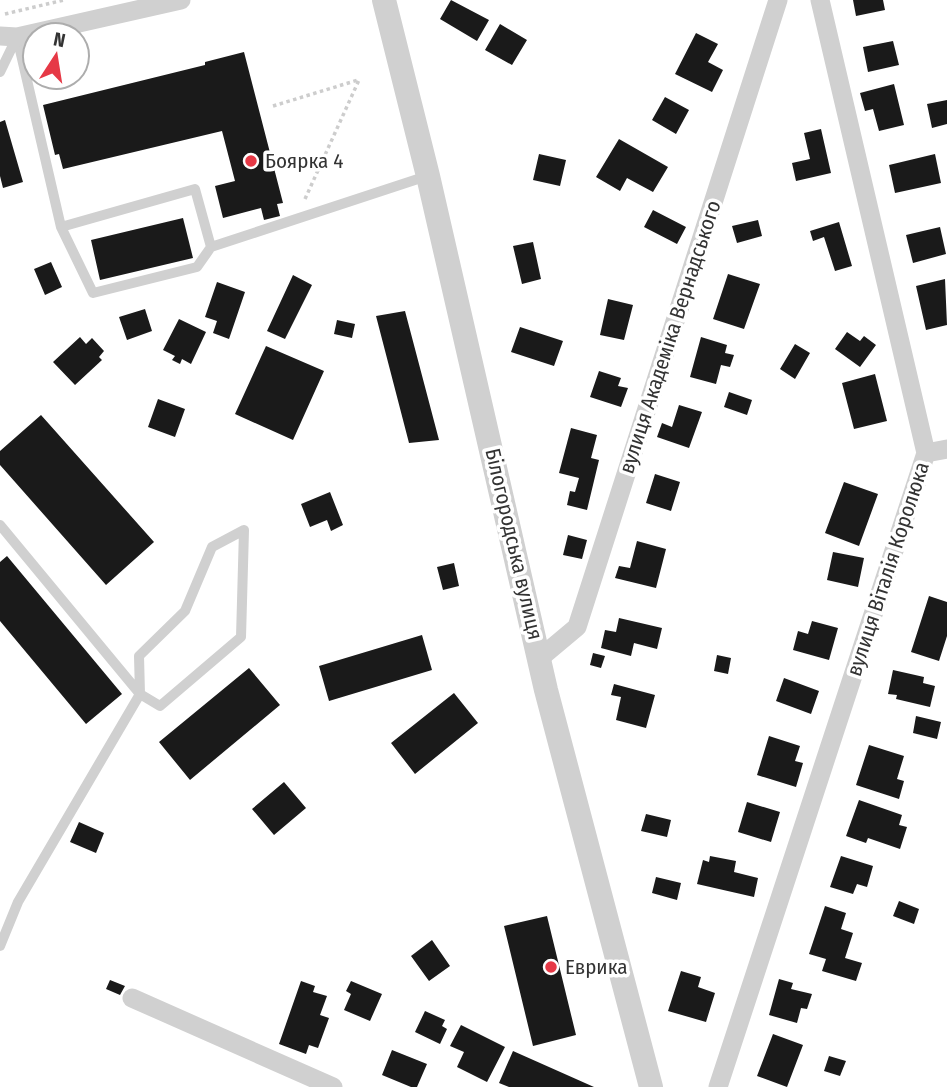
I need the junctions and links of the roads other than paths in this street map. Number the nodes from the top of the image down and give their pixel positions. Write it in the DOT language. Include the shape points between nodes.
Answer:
graph roads {
  1 [pos="181,0"];
  2 [pos="384,0"];
  3 [pos="778,0"];
  4 [pos="820,0"];
  5 [pos="9,36"];
  6 [pos="0,72"];
  7 [pos="428,176"];
  8 [pos="61,227"];
  9 [pos="211,247"];
  10 [pos="947,449"];
  11 [pos="926,453"];
  12 [pos="0,526"];
  13 [pos="540,658"];
  14 [pos="140,694"];
  15 [pos="0,946"];
  16 [pos="132,998"];
  17 [pos="333,1087"];
  18 [pos="651,1087"];
  19 [pos="718,1087"];
  1 -- 5 [label="street"];
  2 -- 7 [label="street, Білогородська вулиця"];
  3 -- 13 [label="street, вулиця Академіка Вернадського" via="577,627"];
  4 -- 11 [label="street, вулиця Віталія Королюка"];
  5 -- 6 [label="lane"];
  5 -- 8 [label="lane"];
  7 -- 9 [label="lane"];
  7 -- 13 [label="street, Білогородська вулиця"];
  8 -- 9 [label="lane" via="195,189"];
  8 -- 9 [label="lane" via="93,293 197,267"];
  10 -- 11 [label="street"];
  11 -- 19 [label="street, вулиця Віталія Королюка"];
  12 -- 14 [label="lane"];
  13 -- 18 [label="street, Білогородська вулиця"];
  14 -- 14 [label="lane" via="160,706 241,636 244,530 212,547 185,611 139,656"];
  14 -- 15 [label="lane" via="18,902"];
  16 -- 17 [label="street"];
}
